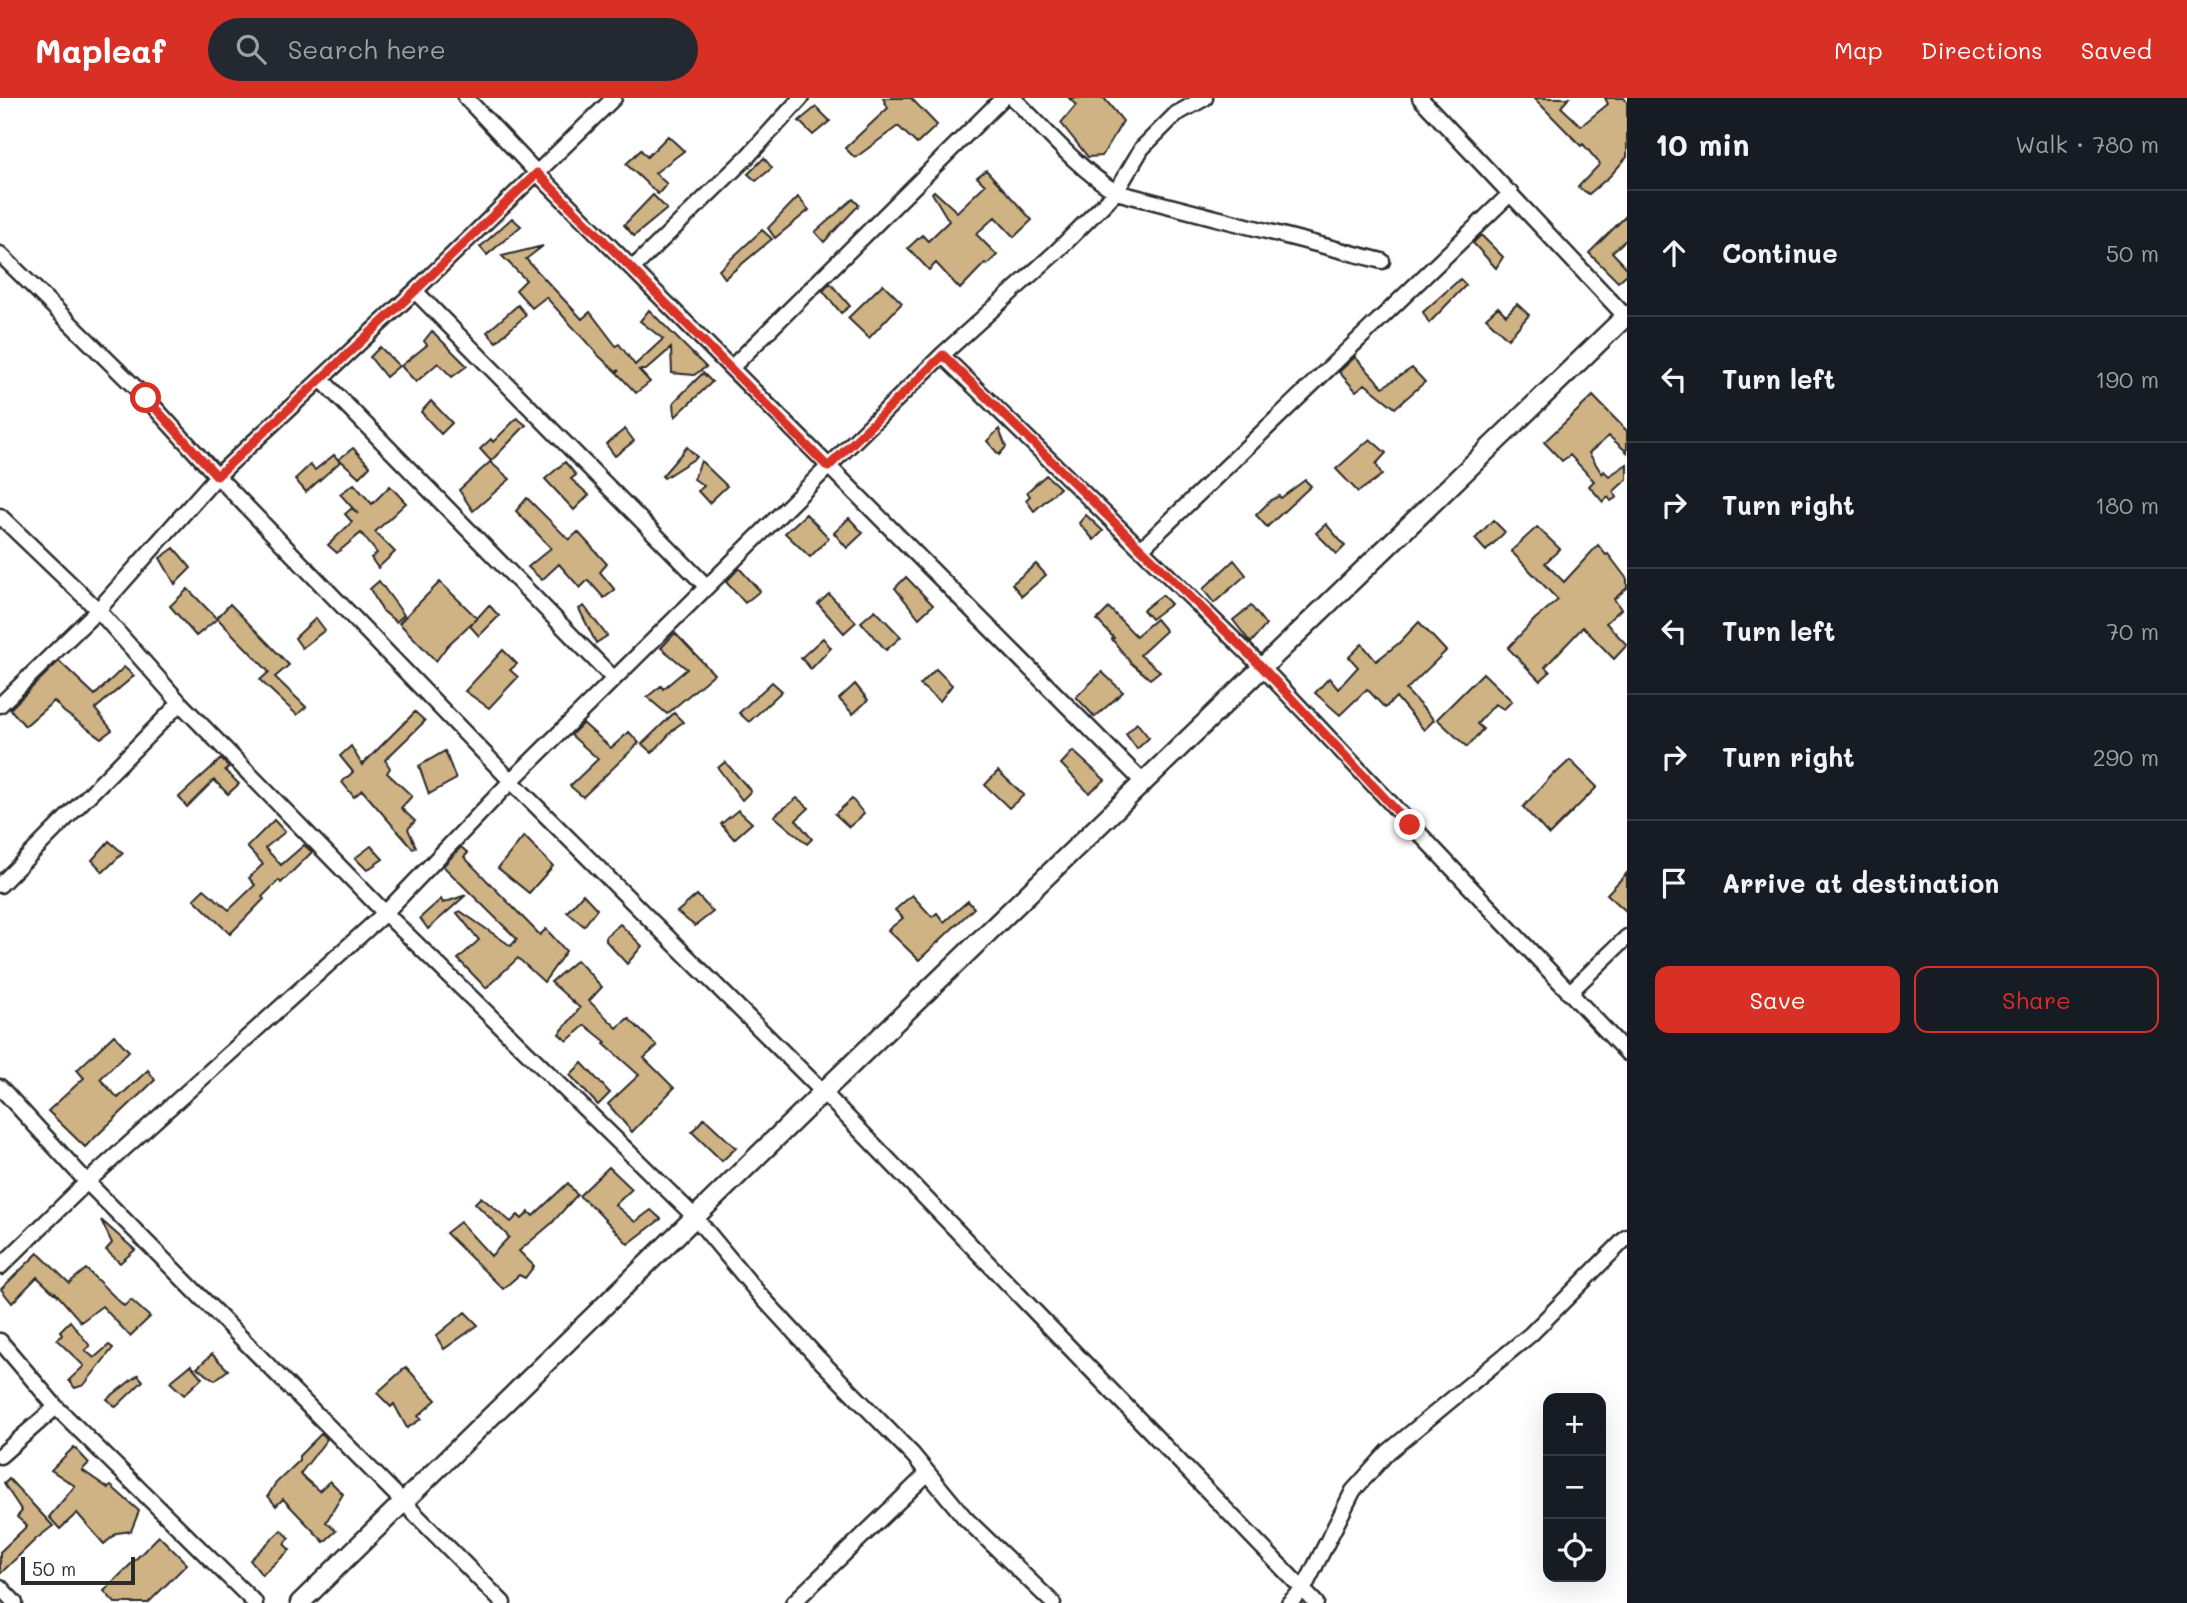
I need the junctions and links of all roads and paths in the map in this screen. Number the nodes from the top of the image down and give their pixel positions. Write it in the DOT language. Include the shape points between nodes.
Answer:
graph roads {
  1 [pos="466,98"];
  2 [pos="614,98"];
  3 [pos="801,98"];
  4 [pos="1003,98"];
  5 [pos="1013,98"];
  6 [pos="1205,98"];
  7 [pos="1420,98"];
  8 [pos="537,173"];
  9 [pos="1116,192"];
  10 [pos="1511,193"];
  11 [pos="0,254"];
  12 [pos="1382,261"];
  13 [pos="633,268"];
  14 [pos="415,291"];
  15 [pos="1627,317"];
  16 [pos="943,355"];
  17 [pos="731,368"];
  18 [pos="321,379"];
  19 [pos="828,467"];
  20 [pos="217,476"];
  21 [pos="0,516"];
  22 [pos="1141,549"];
  23 [pos="707,587"];
  24 [pos="98,610"];
  25 [pos="1262,667"];
  26 [pos="614,680"];
  27 [pos="180,703"];
  28 [pos="0,705"];
  29 [pos="511,781"];
  30 [pos="1143,782"];
  31 [pos="0,885"];
  32 [pos="385,913"];
  33 [pos="1627,937"];
  34 [pos="1569,993"];
  35 [pos="1627,1053"];
  36 [pos="0,1087"];
  37 [pos="824,1092"];
  38 [pos="87,1182"];
  39 [pos="695,1217"];
  40 [pos="1627,1237"];
  41 [pos="0,1267"];
  42 [pos="0,1340"];
  43 [pos="56,1407"];
  44 [pos="0,1456"];
  45 [pos="927,1474"];
  46 [pos="404,1502"];
  47 [pos="0,1587"];
  48 [pos="1303,1590"];
  49 [pos="1047,1601"];
  50 [pos="15,1603"];
  51 [pos="255,1603"];
  52 [pos="300,1603"];
  53 [pos="503,1603"];
  54 [pos="793,1603"];
  55 [pos="1289,1603"];
  56 [pos="1315,1603"];
  1 -- 8 [label="street"];
  2 -- 8 [label="street"];
  3 -- 13 [label="street"];
  4 -- 17 [label="street"];
  5 -- 9 [label="street" via="1070,158"];
  6 -- 9 [label="street" via="1176,114 1142,148"];
  7 -- 10 [label="street"];
  8 -- 13 [label="street"];
  8 -- 14 [label="street"];
  9 -- 12 [label="street"];
  9 -- 16 [label="street"];
  10 -- 15 [label="street"];
  10 -- 22 [label="street"];
  11 -- 20 [label="street" via="146,398"];
  13 -- 17 [label="street"];
  14 -- 18 [label="street"];
  14 -- 23 [label="street"];
  15 -- 25 [label="street"];
  16 -- 19 [label="street"];
  16 -- 22 [label="street"];
  17 -- 19 [label="street"];
  18 -- 20 [label="street"];
  18 -- 26 [label="street"];
  19 -- 23 [label="street"];
  19 -- 30 [label="street"];
  20 -- 24 [label="street"];
  20 -- 29 [label="street"];
  21 -- 24 [label="street"];
  22 -- 25 [label="street"];
  23 -- 26 [label="street"];
  24 -- 27 [label="street"];
  24 -- 28 [label="street"];
  25 -- 30 [label="street"];
  25 -- 34 [label="street"];
  26 -- 29 [label="street"];
  27 -- 31 [label="street"];
  27 -- 32 [label="street"];
  29 -- 32 [label="street"];
  29 -- 37 [label="street"];
  30 -- 37 [label="street"];
  32 -- 38 [label="street"];
  32 -- 39 [label="street"];
  33 -- 34 [label="street"];
  34 -- 35 [label="street"];
  36 -- 38 [label="street"];
  37 -- 39 [label="street"];
  37 -- 48 [label="street"];
  38 -- 41 [label="street"];
  38 -- 46 [label="street"];
  39 -- 45 [label="street" via="758,1294"];
  39 -- 46 [label="street"];
  40 -- 48 [label="street" via="1531,1334 1388,1452 1353,1491"];
  42 -- 43 [label="street"];
  43 -- 44 [label="street"];
  43 -- 51 [label="street"];
  45 -- 49 [label="street"];
  45 -- 54 [label="street"];
  46 -- 52 [label="street"];
  46 -- 53 [label="street"];
  47 -- 50 [label="street"];
  48 -- 55 [label="street"];
  48 -- 56 [label="street"];
}
